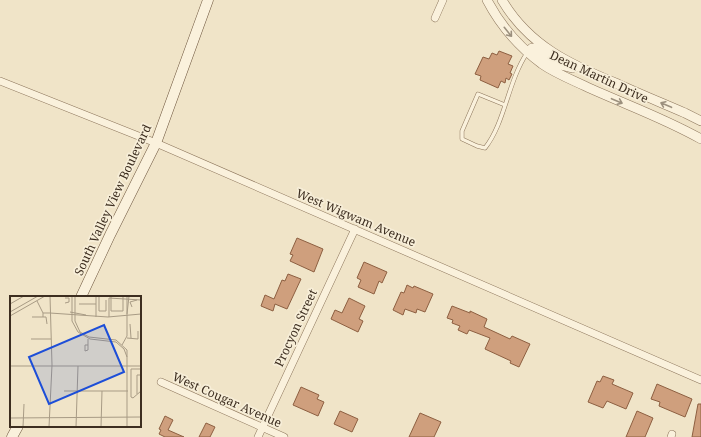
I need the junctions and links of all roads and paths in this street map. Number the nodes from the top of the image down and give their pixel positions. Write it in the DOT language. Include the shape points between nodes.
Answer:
graph roads {
  1 [pos="208,0"];
  2 [pos="443,0"];
  3 [pos="487,0"];
  4 [pos="502,0"];
  5 [pos="435,18"];
  6 [pos="528,52"];
  7 [pos="582,69"];
  8 [pos="603,78"];
  9 [pos="0,80"];
  10 [pos="597,92"];
  11 [pos="505,105"];
  12 [pos="701,122"];
  13 [pos="701,139"];
  14 [pos="156,143"];
  15 [pos="355,229"];
  16 [pos="81,296"];
  17 [pos="701,380"];
  18 [pos="160,382"];
  19 [pos="17,427"];
  20 [pos="262,427"];
  21 [pos="12,437"];
  22 [pos="258,437"];
  23 [pos="284,437"];
  1 -- 14 [label="main road, South Valley View Boulevard"];
  2 -- 5 [label="street"];
  3 -- 6 [label="street, Dean Martin Drive, one-way" via="514,40"];
  4 -- 7 [label="street, Dean Martin Drive" via="532,37 557,56"];
  6 -- 7 [label="street" via="532,48 556,64"];
  6 -- 10 [label="street, Dean Martin Drive" via="554,72"];
  6 -- 11 [label="lane"];
  7 -- 8 [label="street, Dean Martin Drive"];
  8 -- 10 [label="street"];
  12 -- 8 [label="street, Dean Martin Drive, one-way"];
  9 -- 14 [label="street, West Wigwam Avenue"];
  10 -- 13 [label="street, Dean Martin Drive, one-way"];
  11 -- 11 [label="lane" via="491,140 484,148 462,139 462,131 478,94"];
  14 -- 15 [label="street, West Wigwam Avenue"];
  14 -- 16 [label="main road, South Valley View Boulevard"];
  15 -- 17 [label="street, West Wigwam Avenue"];
  15 -- 20 [label="street, Procyon Street"];
  18 -- 20 [label="street, West Cougar Avenue"];
  19 -- 21 [label="main road"];
  20 -- 22 [label="street, Procyon Street"];
  20 -- 23 [label="street, West Cougar Avenue"];
}
